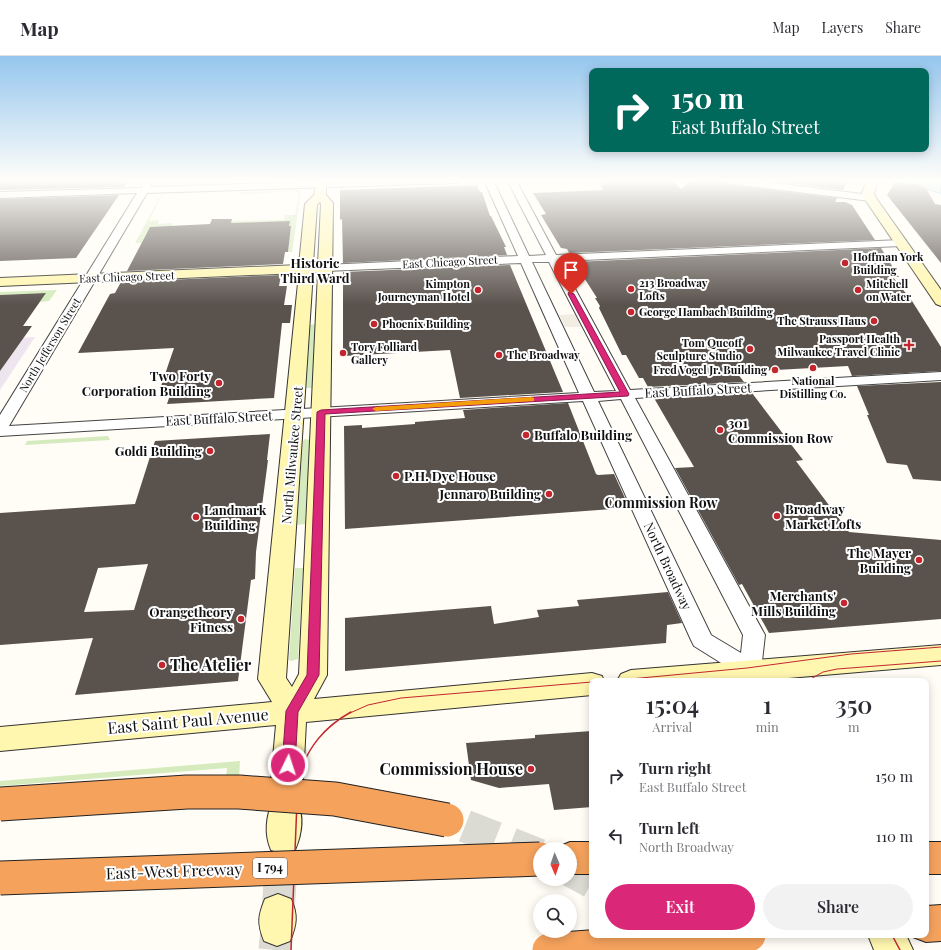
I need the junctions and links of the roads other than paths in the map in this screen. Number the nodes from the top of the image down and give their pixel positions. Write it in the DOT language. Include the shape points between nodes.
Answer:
graph roads {
  1 [pos="124,222"];
  2 [pos="310,222"];
  3 [pos="326,222"];
  4 [pos="508,222"];
  5 [pos="533,222"];
  6 [pos="886,222"];
  7 [pos="326,227"];
  8 [pos="309,228"];
  9 [pos="901,243"];
  10 [pos="552,258"];
  11 [pos="525,259"];
  12 [pos="316,268"];
  13 [pos="90,278"];
  14 [pos="0,282"];
  15 [pos="941,301"];
  16 [pos="324,312"];
  17 [pos="303,313"];
  18 [pos="941,376"];
  19 [pos="625,394"];
  20 [pos="589,396"];
  21 [pos="321,412"];
  22 [pos="295,414"];
  23 [pos="0,428"];
  24 [pos="0,431"];
  25 [pos="941,655"];
  26 [pos="753,676"];
  27 [pos="704,678"];
  28 [pos="589,684"];
  29 [pos="292,711"];
  30 [pos="0,739"];
  31 [pos="0,804"];
  32 [pos="285,810"];
  33 [pos="456,823"];
  34 [pos="577,858"];
  35 [pos="589,858"];
  36 [pos="929,858"];
  37 [pos="941,858"];
  38 [pos="533,859"];
  39 [pos="0,878"];
  40 [pos="941,923"];
  41 [pos="929,924"];
  42 [pos="709,938"];
  43 [pos="888,938"];
  44 [pos="549,950"];
  45 [pos="894,950"];
  1 -- 13 [label="street, North Jefferson Street"];
  2 -- 8 [label="main road, North Milwaukee Street"];
  3 -- 7 [label="main road, North Milwaukee Street"];
  4 -- 11 [label="street, North Broadway"];
  5 -- 10 [label="street"];
  6 -- 9 [label="main road"];
  7 -- 8 [label="main road"];
  7 -- 12 [label="main road, North Milwaukee Street"];
  8 -- 12 [label="main road, North Milwaukee Street"];
  9 -- 10 [label="street, East Chicago Street"];
  9 -- 15 [label="main road"];
  10 -- 11 [label="street, East Chicago Street"];
  10 -- 19 [label="street"];
  11 -- 12 [label="street, East Chicago Street"];
  11 -- 20 [label="street, North Broadway"];
  12 -- 13 [label="main road, East Chicago Street"];
  12 -- 16 [label="main road, North Milwaukee Street"];
  12 -- 17 [label="main road, North Milwaukee Street"];
  13 -- 14 [label="main road, East Chicago Street"];
  13 -- 23 [label="street, North Jefferson Street"];
  16 -- 17 [label="main road"];
  16 -- 21 [label="main road, North Milwaukee Street"];
  17 -- 22 [label="main road, North Milwaukee Street"];
  18 -- 19 [label="street, East Buffalo Street"];
  19 -- 20 [label="street, East Buffalo Street"];
  19 -- 26 [label="street" via="754,635"];
  20 -- 21 [label="street, East Buffalo Street"];
  20 -- 26 [label="street, North Broadway" via="702,640"];
  21 -- 22 [label="street, East Buffalo Street"];
  21 -- 29 [label="main road, North Milwaukee Street" via="313,675"];
  22 -- 24 [label="street, East Buffalo Street"];
  22 -- 29 [label="main road, North Milwaukee Street" via="272,679"];
  25 -- 26 [label="main road"];
  26 -- 27 [label="main road"];
  28 -- 29 [label="main road, East Saint Paul Avenue"];
  29 -- 30 [label="main road, East Saint Paul Avenue"];
  29 -- 32 [label="main road, North Milwaukee Street"];
  31 -- 33 [label="highway, bridge" via="187,792 239,792 335,799"];
  34 -- 35 [label="highway"];
  36 -- 37 [label="highway"];
  38 -- 39 [label="highway, East-West Freeway / I 794, bridge"];
  40 -- 41 [label="highway"];
  42 -- 44 [label="highway, bridge"];
  43 -- 45 [label="main road"];
}
